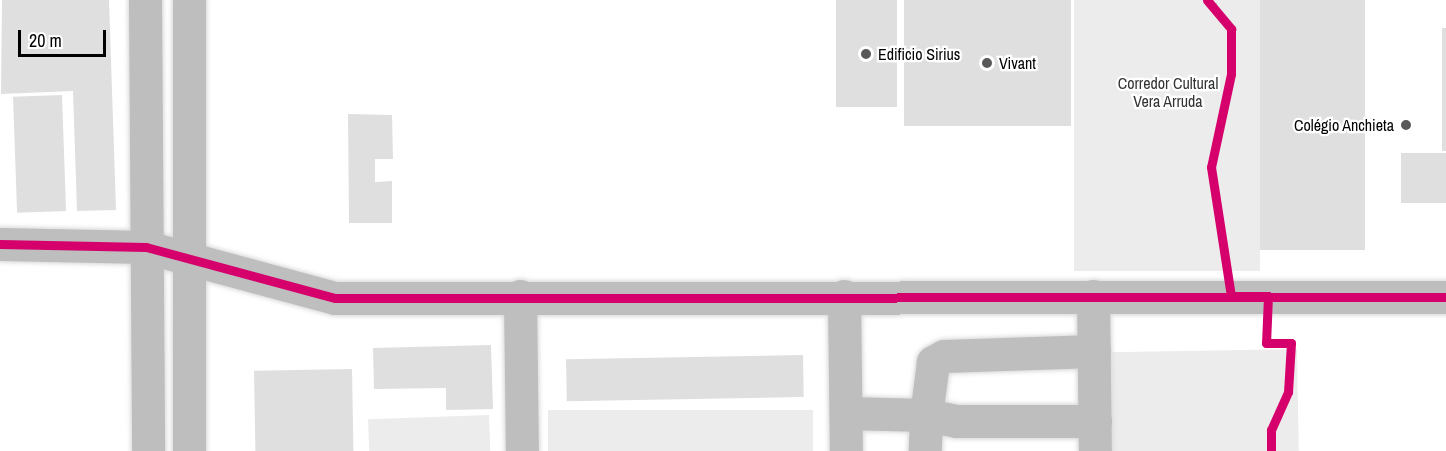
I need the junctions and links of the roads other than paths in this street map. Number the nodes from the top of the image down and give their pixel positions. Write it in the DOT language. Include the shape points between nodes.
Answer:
graph roads {
  1 [pos="145,0"];
  2 [pos="189,0"];
  3 [pos="0,244"];
  4 [pos="146,247"];
  5 [pos="188,260"];
  6 [pos="520,296"];
  7 [pos="844,296"];
  8 [pos="1093,296"];
  9 [pos="1446,297"];
  10 [pos="1094,351"];
  11 [pos="846,413"];
  12 [pos="926,415"];
  13 [pos="1095,436"];
  14 [pos="148,451"];
  15 [pos="189,451"];
  16 [pos="522,451"];
  17 [pos="846,451"];
  18 [pos="925,451"];
  1 -- 4 [label="street"];
  2 -- 5 [label="street"];
  3 -- 4 [label="street"];
  4 -- 5 [label="street"];
  4 -- 14 [label="street"];
  5 -- 6 [label="street" via="335,298"];
  5 -- 15 [label="street"];
  6 -- 7 [label="street"];
  6 -- 16 [label="street"];
  7 -- 8 [label="street"];
  7 -- 11 [label="street"];
  8 -- 9 [label="street"];
  8 -- 10 [label="street"];
  10 -- 12 [label="street" via="944,356 933,362"];
  10 -- 13 [label="street"];
  11 -- 12 [label="street"];
  11 -- 17 [label="street"];
  12 -- 13 [label="street"];
  12 -- 18 [label="street"];
}
